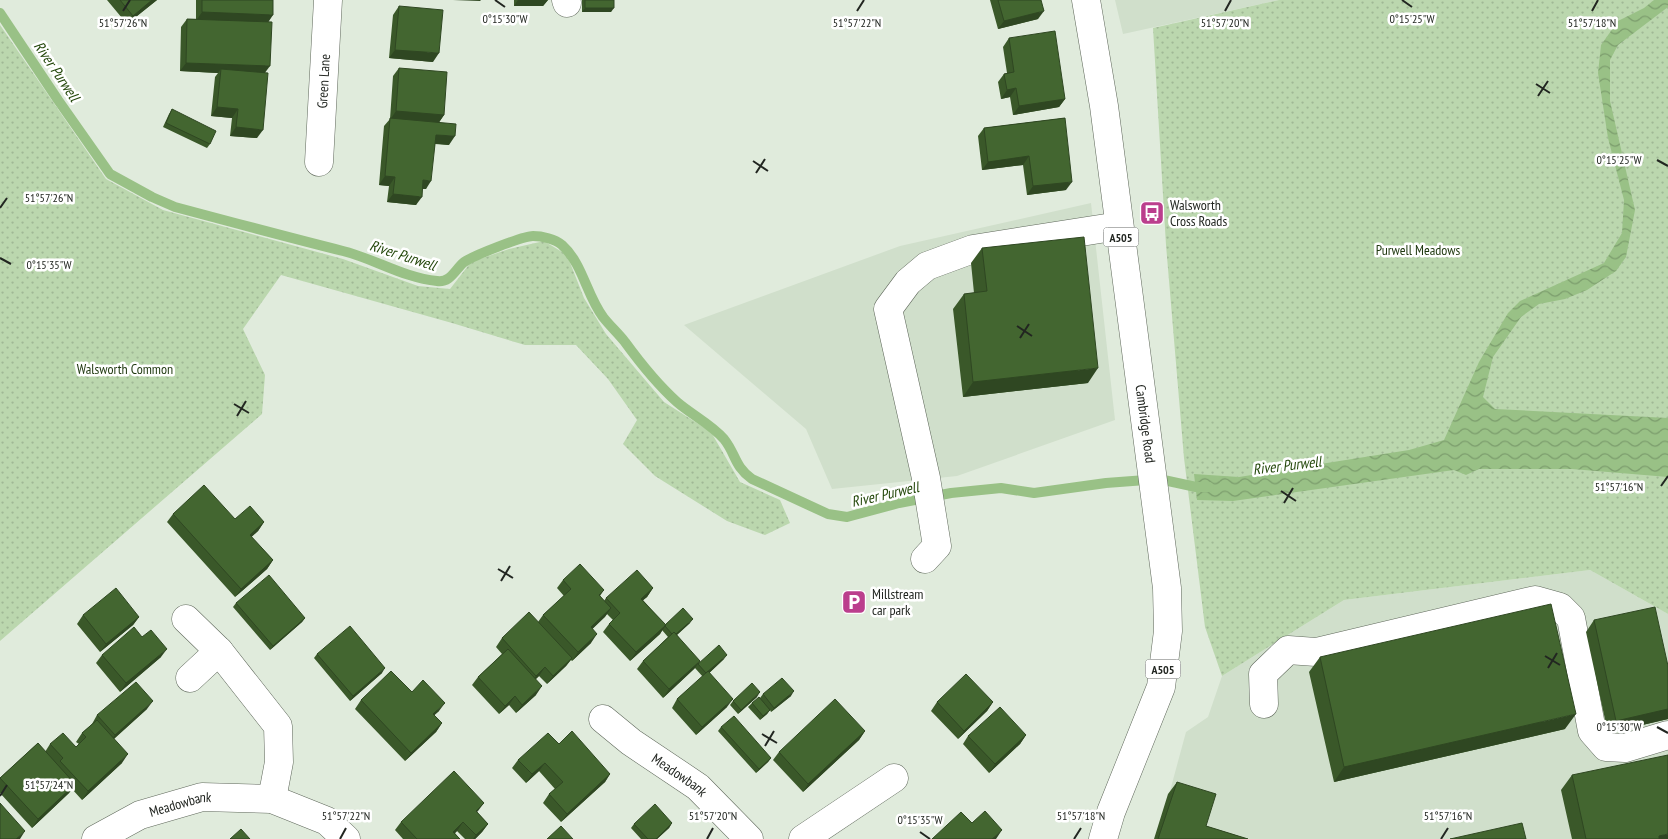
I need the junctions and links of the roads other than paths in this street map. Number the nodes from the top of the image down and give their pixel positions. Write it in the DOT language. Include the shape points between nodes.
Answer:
graph roads {
  1 [pos="328,0"];
  2 [pos="1086,0"];
  3 [pos="319,162"];
  4 [pos="1120,226"];
  5 [pos="925,559"];
  6 [pos="186,619"];
  7 [pos="218,651"];
  8 [pos="190,678"];
  9 [pos="1264,704"];
  10 [pos="603,719"];
  11 [pos="1668,735"];
  12 [pos="894,778"];
  13 [pos="272,799"];
  14 [pos="96,839"];
  15 [pos="346,839"];
  16 [pos="749,839"];
  17 [pos="803,839"];
  18 [pos="1103,839"];
  1 -- 3 [label="street, Green Lane"];
  2 -- 4 [label="street, Cambridge Road / A505"];
  4 -- 5 [label="street" via="973,249 927,266 908,282 888,309 938,546"];
  4 -- 18 [label="street, Cambridge Road / A505" via="1167,588 1168,631 1161,688"];
  6 -- 7 [label="street"];
  7 -- 8 [label="street"];
  7 -- 13 [label="street" via="278,726 279,762"];
  9 -- 11 [label="street" via="1263,674 1288,650 1316,652 1535,600 1560,607 1571,618 1592,732 1606,747 1625,748"];
  10 -- 16 [label="street, Meadowbank" via="698,787"];
  12 -- 17 [label="street"];
  13 -- 14 [label="street, Meadowbank" via="202,797 140,814"];
  13 -- 15 [label="street, Meadowbank" via="326,821"];
}
